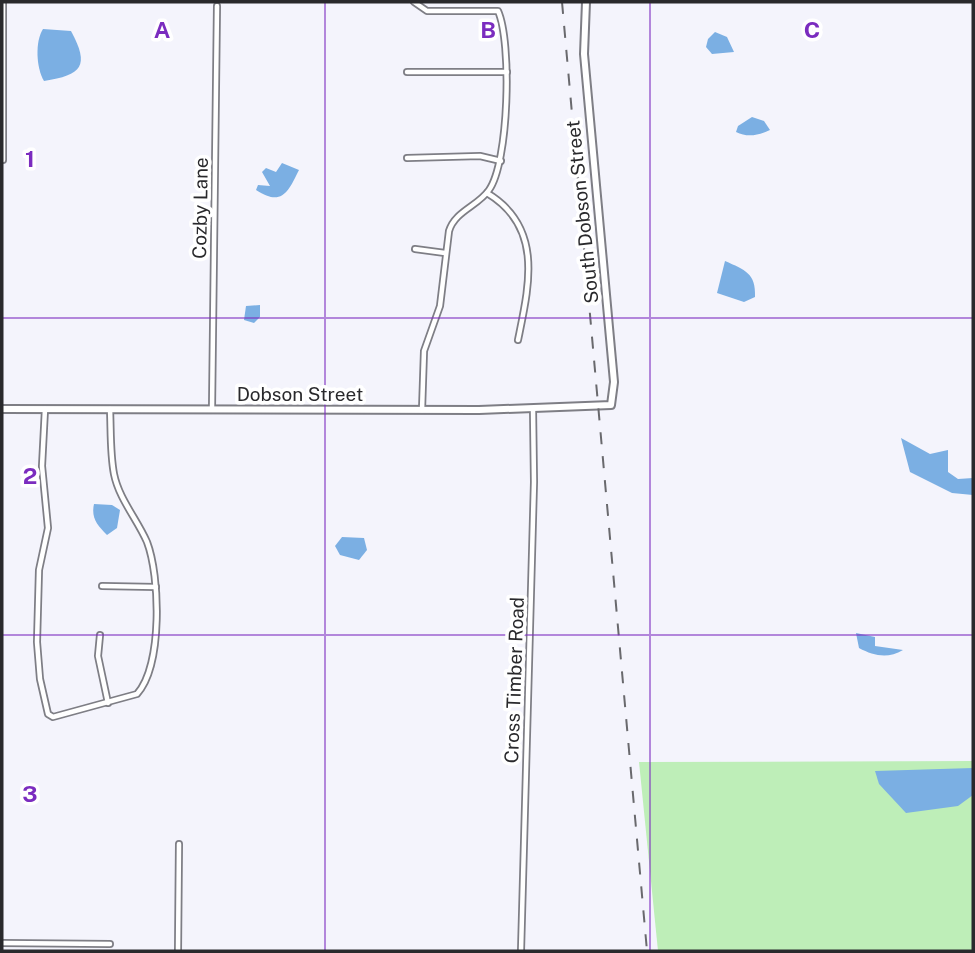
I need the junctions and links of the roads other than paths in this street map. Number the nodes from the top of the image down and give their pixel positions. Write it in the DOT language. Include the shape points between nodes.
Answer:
graph roads {
  1 [pos="3,2"];
  2 [pos="414,2"];
  3 [pos="586,2"];
  4 [pos="217,6"];
  5 [pos="2,65"];
  6 [pos="407,72"];
  7 [pos="507,72"];
  8 [pos="407,158"];
  9 [pos="3,160"];
  10 [pos="501,161"];
  11 [pos="487,192"];
  12 [pos="415,249"];
  13 [pos="445,253"];
  14 [pos="518,340"];
  15 [pos="45,408"];
  16 [pos="110,408"];
  17 [pos="598,408"];
  18 [pos="2,409"];
  19 [pos="533,409"];
  20 [pos="212,410"];
  21 [pos="422,410"];
  22 [pos="102,586"];
  23 [pos="156,587"];
  24 [pos="100,635"];
  25 [pos="108,703"];
  26 [pos="179,845"];
  27 [pos="2,943"];
  28 [pos="110,944"];
  29 [pos="178,951"];
  30 [pos="521,951"];
  1 -- 5 [label="street"];
  2 -- 7 [label="street" via="427,11 498,11"];
  3 -- 17 [label="street, South Dobson Street" via="584,54 615,394 611,405"];
  4 -- 20 [label="street, Cozby Lane"];
  5 -- 9 [label="street"];
  6 -- 7 [label="street"];
  7 -- 10 [label="street"];
  8 -- 10 [label="street" via="480,156"];
  10 -- 11 [label="street"];
  11 -- 13 [label="street" via="452,221"];
  11 -- 14 [label="street" via="502,202 522,231 529,257"];
  12 -- 13 [label="street"];
  13 -- 21 [label="street" via="440,306 424,351"];
  15 -- 16 [label="street, Dobson Street"];
  15 -- 18 [label="street, Dobson Street"];
  15 -- 25 [label="street" via="42,466 48,528 39,570 40,679 51,716"];
  16 -- 20 [label="street, Dobson Street"];
  16 -- 23 [label="street" via="114,475 146,540"];
  17 -- 19 [label="street, Dobson Street"];
  19 -- 21 [label="street, Dobson Street"];
  19 -- 30 [label="street, Cross Timber Road"];
  20 -- 21 [label="street, Dobson Street"];
  22 -- 23 [label="street"];
  23 -- 25 [label="street" via="153,651 142,688"];
  24 -- 25 [label="street" via="99,663"];
  26 -- 29 [label="street"];
  27 -- 28 [label="street"];
}
